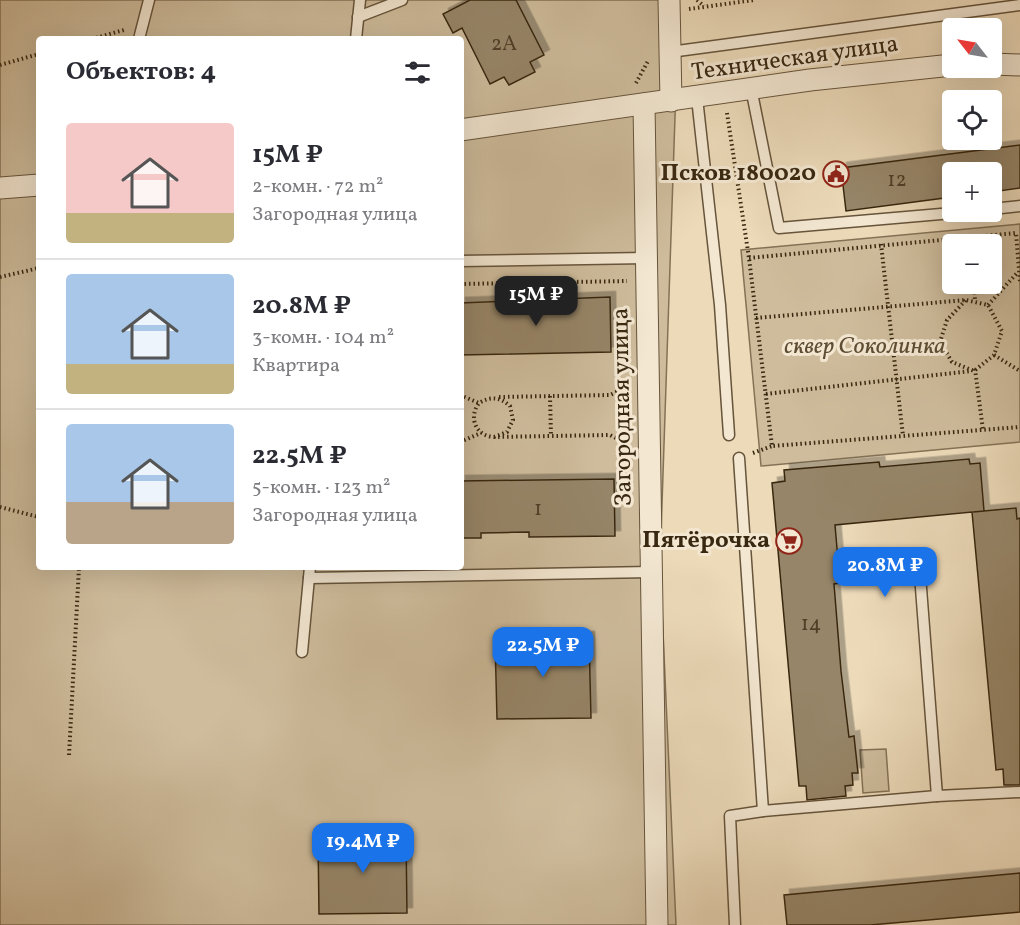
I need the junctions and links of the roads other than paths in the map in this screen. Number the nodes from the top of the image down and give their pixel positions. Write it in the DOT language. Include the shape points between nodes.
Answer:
graph roads {
  1 [pos="149,0"];
  2 [pos="360,0"];
  3 [pos="402,0"];
  4 [pos="676,5"];
  5 [pos="1020,5"];
  6 [pos="358,17"];
  7 [pos="140,36"];
  8 [pos="356,36"];
  9 [pos="661,52"];
  10 [pos="1002,64"];
  11 [pos="1020,64"];
  12 [pos="942,66"];
  13 [pos="751,88"];
  14 [pos="697,98"];
  15 [pos="671,101"];
  16 [pos="644,104"];
  17 [pos="464,129"];
  18 [pos="36,185"];
  19 [pos="0,188"];
  20 [pos="1020,206"];
  21 [pos="1002,208"];
  22 [pos="942,214"];
  23 [pos="646,258"];
  24 [pos="464,261"];
  25 [pos="729,435"];
  26 [pos="739,458"];
  27 [pos="919,562"];
  28 [pos="651,572"];
  29 [pos="309,573"];
  30 [pos="302,652"];
  31 [pos="1020,792"];
  32 [pos="937,796"];
  33 [pos="763,812"];
  34 [pos="657,925"];
  35 [pos="735,925"];
  1 -- 7 [label="lane"];
  2 -- 6 [label="lane"];
  3 -- 6 [label="lane"];
  4 -- 9 [label="street"];
  5 -- 9 [label="lane"];
  6 -- 8 [label="lane"];
  9 -- 15 [label="street"];
  10 -- 11 [label="street"];
  12 -- 13 [label="street, Техническая улица"];
  13 -- 14 [label="street, Техническая улица"];
  13 -- 22 [label="lane" via="779,228"];
  14 -- 15 [label="street, Техническая улица"];
  14 -- 25 [label="lane" via="720,305"];
  15 -- 16 [label="street, Техническая улица"];
  16 -- 17 [label="street, Техническая улица"];
  16 -- 23 [label="street, Загородная улица"];
  18 -- 19 [label="street"];
  20 -- 21 [label="lane"];
  23 -- 24 [label="lane"];
  23 -- 28 [label="street, Загородная улица"];
  26 -- 33 [label="lane"];
  27 -- 32 [label="lane"];
  28 -- 29 [label="lane"];
  28 -- 34 [label="street, Загородная улица"];
  29 -- 30 [label="lane"];
  31 -- 32 [label="lane"];
  32 -- 33 [label="lane"];
  33 -- 35 [label="lane" via="730,816"];
}
